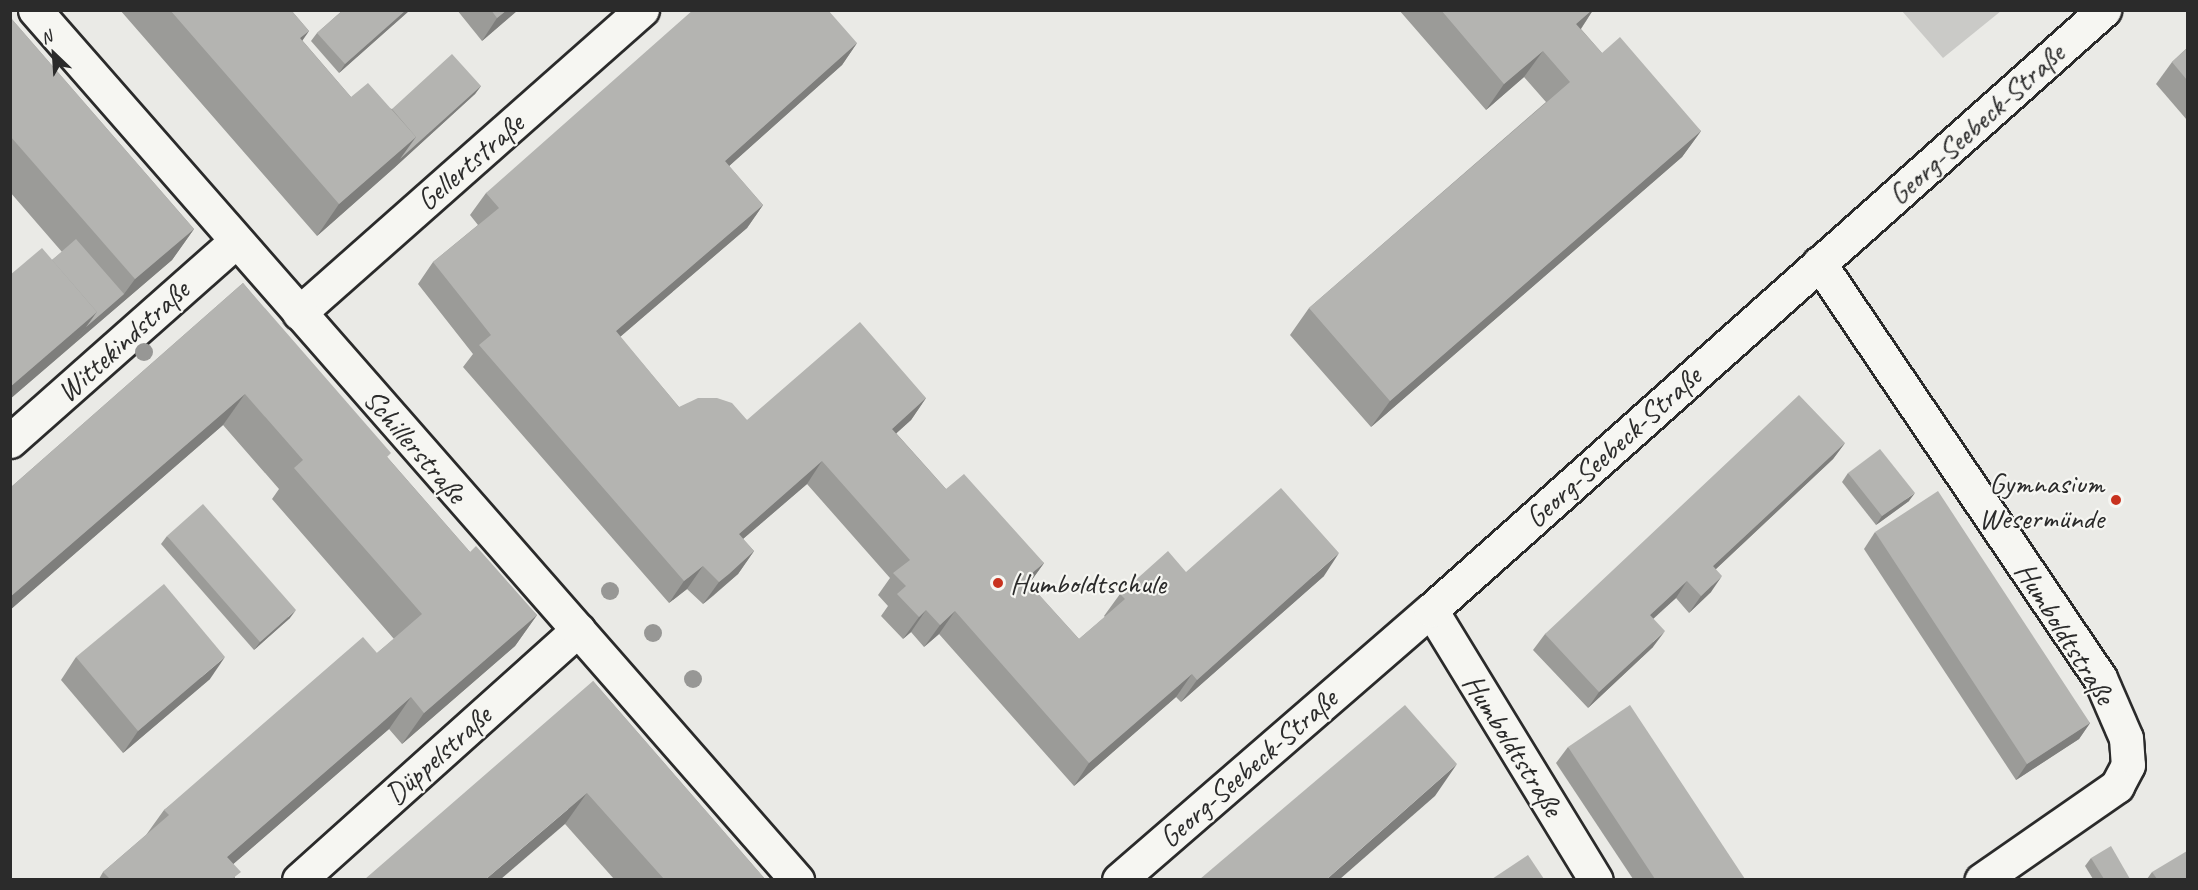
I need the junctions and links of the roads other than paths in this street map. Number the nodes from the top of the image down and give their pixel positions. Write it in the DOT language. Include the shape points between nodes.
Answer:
graph roads {
  1 [pos="35,10"];
  2 [pos="642,10"];
  3 [pos="2104,10"];
  4 [pos="236,241"];
  5 [pos="1819,263"];
  6 [pos="299,313"];
  7 [pos="10,441"];
  8 [pos="1431,610"];
  9 [pos="578,630"];
  10 [pos="299,879"];
  11 [pos="796,879"];
  12 [pos="1119,879"];
  13 [pos="1596,879"];
  14 [pos="1982,879"];
  1 -- 4 [label="street, Schillerstraße"];
  2 -- 6 [label="street, Gellertstraße"];
  3 -- 5 [label="street, Georg-Seebeck-Straße"];
  4 -- 6 [label="street, Schillerstraße"];
  4 -- 7 [label="street, Wittekindstraße"];
  5 -- 8 [label="street, Georg-Seebeck-Straße"];
  5 -- 14 [label="street, Humboldtstraße" via="2100,678 2126,738 2128,765 2117,786"];
  6 -- 9 [label="street, Schillerstraße"];
  8 -- 12 [label="street, Georg-Seebeck-Straße"];
  8 -- 13 [label="street, Humboldtstraße"];
  9 -- 10 [label="street, Düppelstraße"];
  9 -- 11 [label="street, Schillerstraße"];
}
